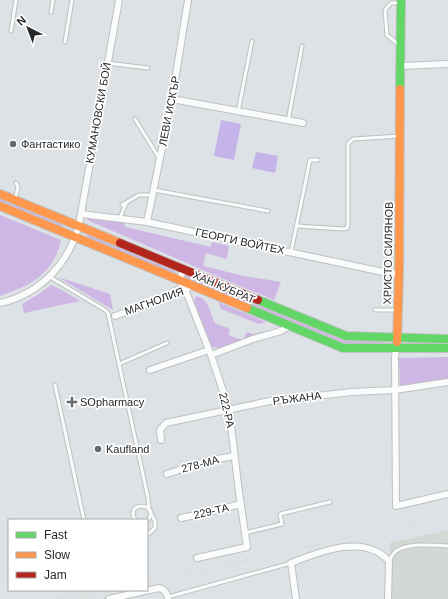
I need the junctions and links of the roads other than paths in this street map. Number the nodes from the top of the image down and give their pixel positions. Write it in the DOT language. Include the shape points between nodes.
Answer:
graph roads {
  1 [pos="16,0"];
  2 [pos="53,0"];
  3 [pos="72,0"];
  4 [pos="119,0"];
  5 [pos="188,0"];
  6 [pos="401,1"];
  7 [pos="51,12"];
  8 [pos="11,31"];
  9 [pos="252,41"];
  10 [pos="65,42"];
  11 [pos="400,45"];
  12 [pos="302,46"];
  13 [pos="107,63"];
  14 [pos="448,64"];
  15 [pos="400,66"];
  16 [pos="148,68"];
  17 [pos="172,99"];
  18 [pos="238,112"];
  19 [pos="135,119"];
  20 [pos="288,121"];
  21 [pos="303,123"];
  22 [pos="400,136"];
  23 [pos="160,159"];
  24 [pos="318,160"];
  25 [pos="16,183"];
  26 [pos="153,193"];
  27 [pos="0,194"];
  28 [pos="15,200"];
  29 [pos="0,206"];
  30 [pos="268,211"];
  31 [pos="81,214"];
  32 [pos="120,218"];
  33 [pos="147,222"];
  34 [pos="78,226"];
  35 [pos="296,226"];
  36 [pos="74,237"];
  37 [pos="291,252"];
  38 [pos="184,269"];
  39 [pos="399,274"];
  40 [pos="50,277"];
  41 [pos="180,280"];
  42 [pos="194,287"];
  43 [pos="185,289"];
  44 [pos="0,303"];
  45 [pos="375,310"];
  46 [pos="398,311"];
  47 [pos="115,316"];
  48 [pos="289,326"];
  49 [pos="397,338"];
  50 [pos="448,339"];
  51 [pos="167,343"];
  52 [pos="396,348"];
  53 [pos="448,348"];
  54 [pos="210,352"];
  55 [pos="119,364"];
  56 [pos="150,370"];
  57 [pos="448,382"];
  58 [pos="55,385"];
  59 [pos="395,390"];
  60 [pos="229,409"];
  61 [pos="161,440"];
  62 [pos="234,456"];
  63 [pos="167,474"];
  64 [pos="448,494"];
  65 [pos="330,502"];
  66 [pos="241,504"];
  67 [pos="149,510"];
  68 [pos="181,518"];
  69 [pos="84,519"];
  70 [pos="135,519"];
  71 [pos="148,519"];
  72 [pos="245,533"];
  73 [pos="148,534"];
  74 [pos="448,546"];
  75 [pos="197,558"];
  76 [pos="389,561"];
  77 [pos="291,563"];
  78 [pos="148,590"];
  79 [pos="145,591"];
  80 [pos="168,598"];
  81 [pos="109,599"];
  82 [pos="296,599"];
  83 [pos="388,599"];
  1 -- 8 [label="lane"];
  2 -- 7 [label="lane"];
  3 -- 10 [label="lane"];
  4 -- 13 [label="street, КУМАНОВСКИ БОЙ"];
  5 -- 17 [label="street, ЛЕВИ ИСКЪР"];
  6 -- 11 [label="street, ХРИСТО СИЛЯНОВ"];
  6 -- 11 [label="lane" via="391,3 385,10 387,35"];
  9 -- 18 [label="lane"];
  11 -- 15 [label="street, ХРИСТО СИЛЯНОВ"];
  12 -- 20 [label="lane"];
  13 -- 16 [label="lane"];
  13 -- 31 [label="street, КУМАНОВСКИ БОЙ"];
  14 -- 15 [label="street"];
  15 -- 22 [label="street, ХРИСТО СИЛЯНОВ"];
  17 -- 18 [label="street"];
  17 -- 23 [label="street, ЛЕВИ ИСКЪР"];
  18 -- 20 [label="street"];
  19 -- 23 [label="lane"];
  20 -- 21 [label="street"];
  22 -- 35 [label="lane" via="353,139 348,144 346,228"];
  22 -- 39 [label="street, ХРИСТО СИЛЯНОВ"];
  23 -- 26 [label="street, ЛЕВИ ИСКЪР"];
  24 -- 35 [label="lane" via="310,160"];
  25 -- 28 [label="lane" via="18,187"];
  26 -- 30 [label="lane"];
  26 -- 32 [label="lane" via="139,195 124,204"];
  26 -- 33 [label="street, ЛЕВИ ИСКЪР"];
  27 -- 28 [label="street, ХАН КУБРАТ"];
  28 -- 34 [label="street, ХАН КУБРАТ"];
  29 -- 36 [label="street, ХАН КУБРАТ"];
  31 -- 32 [label="street, ГЕОРГИ ВОЙТЕХ"];
  31 -- 34 [label="street, КУМАНОВСКИ БОЙ"];
  32 -- 33 [label="street, ГЕОРГИ ВОЙТЕХ"];
  33 -- 37 [label="street, ГЕОРГИ ВОЙТЕХ"];
  34 -- 36 [label="street, КУМАНОВСКИ БОЙ"];
  34 -- 38 [label="street, ХАН КУБРАТ"];
  35 -- 37 [label="lane"];
  36 -- 40 [label="street, КУМАНОВСКИ БОЙ" via="64,258"];
  36 -- 41 [label="street, ХАН КУБРАТ"];
  37 -- 39 [label="street, ГЕОРГИ ВОЙТЕХ"];
  38 -- 41 [label="street"];
  38 -- 49 [label="street, ХАН КУБРАТ" via="346,336"];
  39 -- 46 [label="street, ХРИСТО СИЛЯНОВ"];
  40 -- 44 [label="street, КУМАНОВСКИ БОЙ" via="24,296"];
  40 -- 55 [label="lane" via="108,313"];
  41 -- 42 [label="street, ХАН КУБРАТ"];
  41 -- 43 [label="street, 222-РА"];
  42 -- 43 [label="street, МАГНОЛИЯ"];
  42 -- 48 [label="street, ХАН КУБРАТ"];
  43 -- 47 [label="street, МАГНОЛИЯ"];
  43 -- 54 [label="street, 222-РА"];
  45 -- 46 [label="lane"];
  46 -- 49 [label="street, ХРИСТО СИЛЯНОВ"];
  48 -- 52 [label="street, ХАН КУБРАТ" via="343,348"];
  48 -- 54 [label="street" via="281,331"];
  49 -- 50 [label="street, ХАН КУБРАТ"];
  49 -- 52 [label="street, ХРИСТО СИЛЯНОВ"];
  51 -- 55 [label="lane"];
  52 -- 53 [label="street, ХАН КУБРАТ"];
  52 -- 59 [label="street, ХРИСТО СИЛЯНОВ"];
  54 -- 56 [label="street"];
  54 -- 60 [label="street, 222-РА"];
  55 -- 67 [label="lane"];
  57 -- 59 [label="street, РЪЖАНА"];
  58 -- 69 [label="lane"];
  59 -- 60 [label="street, РЪЖАНА" via="270,401"];
  59 -- 64 [label="street, ХРИСТО СИЛЯНОВ" via="396,506"];
  60 -- 61 [label="street, РЪЖАНА" via="166,423 160,430"];
  60 -- 62 [label="street, 222-РА"];
  62 -- 63 [label="street, 278-МА" via="207,461"];
  62 -- 66 [label="street, 222-РА"];
  65 -- 72 [label="lane" via="280,514 282,524"];
  66 -- 68 [label="street, 229-ТА"];
  66 -- 72 [label="street, 222-РА"];
  67 -- 70 [label="lane" via="142,506 137,507 133,514"];
  67 -- 71 [label="lane"];
  67 -- 73 [label="lane" via="155,521 155,528"];
  72 -- 75 [label="street, 222-РА" via="247,547"];
  74 -- 76 [label="lane" via="405,547 394,553"];
  76 -- 77 [label="street" via="381,553 356,547 343,547 313,554"];
  76 -- 83 [label="street"];
  77 -- 80 [label="lane"];
  77 -- 82 [label="street"];
  78 -- 80 [label="street" via="162,589 168,594"];
  79 -- 81 [label="street"];
}
